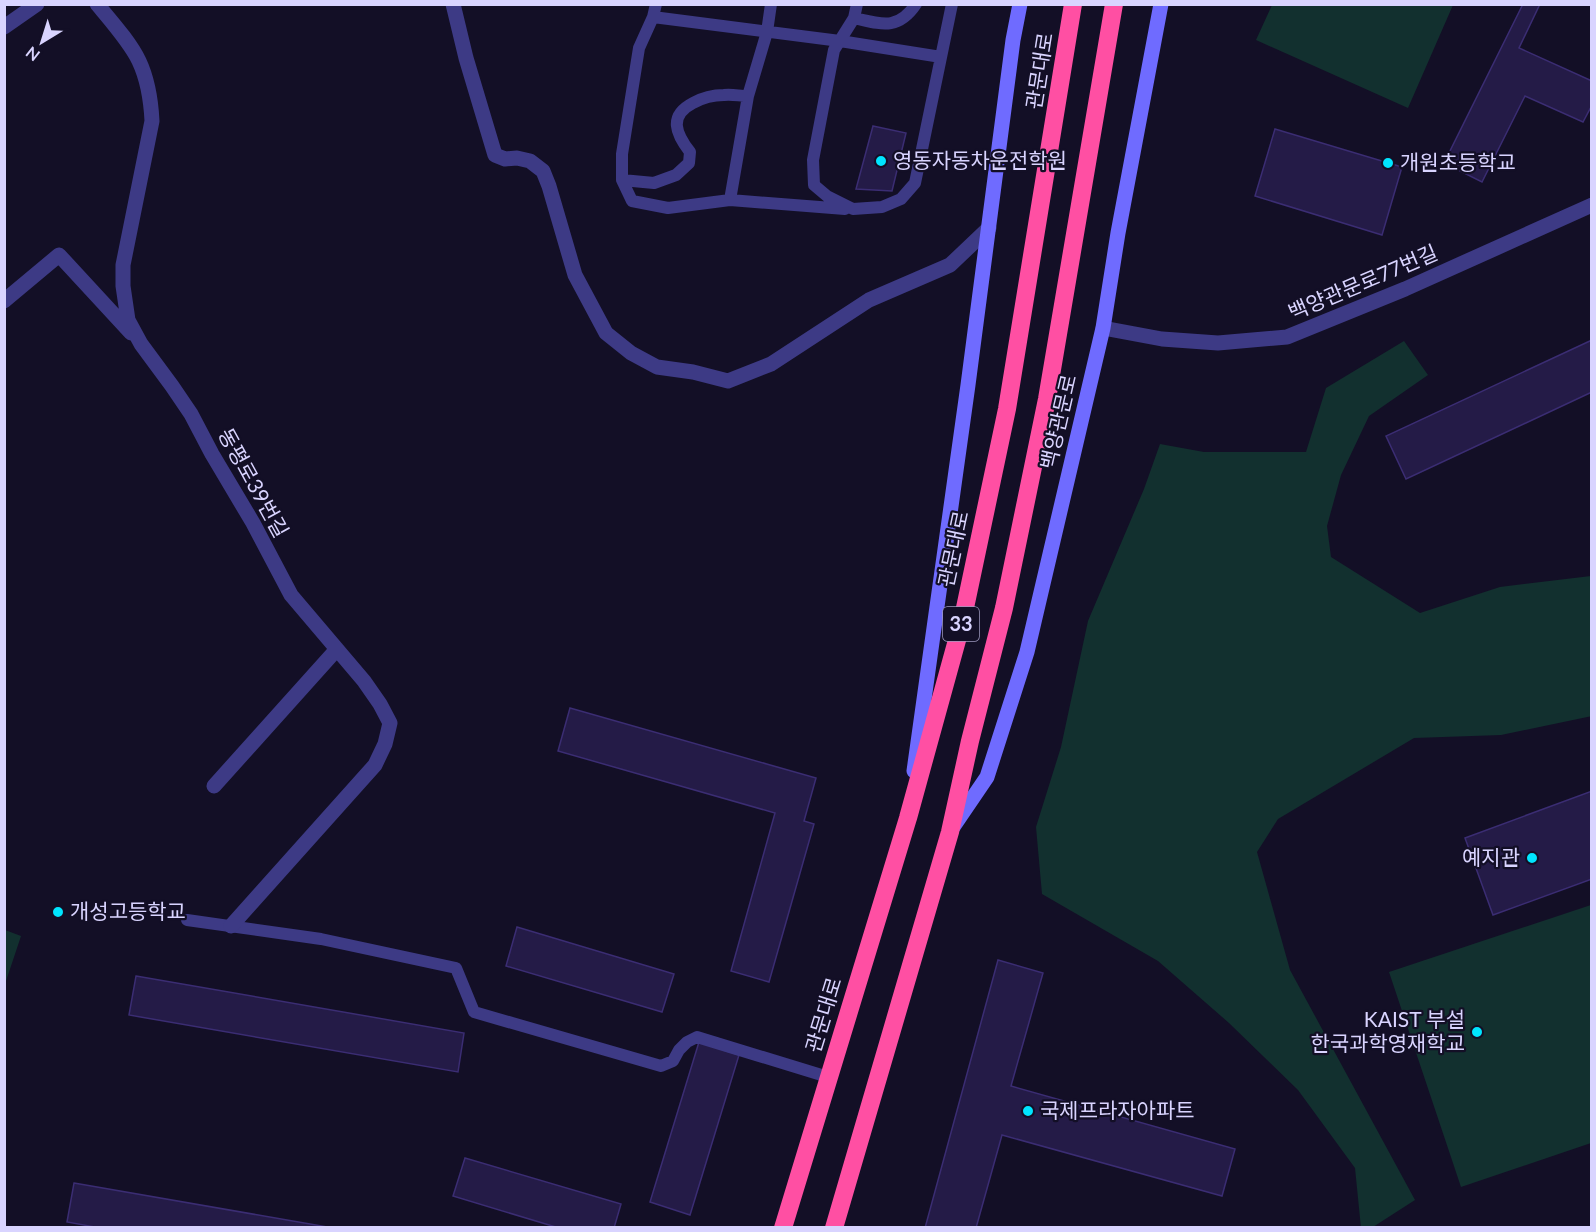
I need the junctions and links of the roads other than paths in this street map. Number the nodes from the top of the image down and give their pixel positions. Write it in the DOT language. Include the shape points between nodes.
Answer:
graph roads {
  1 [pos="37,4"];
  2 [pos="97,4"];
  3 [pos="453,4"];
  4 [pos="771,4"];
  5 [pos="857,4"];
  6 [pos="916,4"];
  7 [pos="952,4"];
  8 [pos="1020,4"];
  9 [pos="1073,4"];
  10 [pos="1114,4"];
  11 [pos="1161,4"];
  12 [pos="654,11"];
  13 [pos="854,18"];
  14 [pos="4,27"];
  15 [pos="767,32"];
  16 [pos="840,41"];
  17 [pos="941,57"];
  18 [pos="748,96"];
  19 [pos="622,180"];
  20 [pos="730,200"];
  21 [pos="1592,205"];
  22 [pos="853,209"];
  23 [pos="989,228"];
  24 [pos="4,301"];
  25 [pos="1103,328"];
  26 [pos="141,344"];
  27 [pos="337,649"];
  28 [pos="214,786"];
  29 [pos="908,818"];
  30 [pos="950,832"];
  31 [pos="187,920"];
  32 [pos="231,926"];
  33 [pos="828,1077"];
  34 [pos="783,1227"];
  35 [pos="834,1227"];
  1 -- 14 [label="street"];
  2 -- 26 [label="street, 동평로39번길" via="139,60 151,99 152,121 123,265 128,320"];
  3 -- 23 [label="street" via="495,155 530,161 543,171 575,275 606,333 657,367 728,381 771,364 869,300 950,265"];
  4 -- 15 [label="lane"];
  5 -- 13 [label="lane"];
  6 -- 13 [label="lane" via="906,18 892,23"];
  7 -- 17 [label="lane"];
  8 -- 23 [label="main road"];
  9 -- 29 [label="highway, 관문대로 / 33" via="1007,409 962,622"];
  10 -- 30 [label="highway, 33" via="1047,399 1004,608"];
  11 -- 25 [label="main road, 백양관문로"];
  12 -- 15 [label="lane"];
  12 -- 19 [label="lane" via="639,48 622,154"];
  13 -- 16 [label="lane"];
  15 -- 16 [label="lane"];
  15 -- 18 [label="lane"];
  16 -- 17 [label="lane"];
  16 -- 22 [label="lane" via="834,50 813,160 814,184 826,196"];
  17 -- 22 [label="lane" via="915,183 901,199 882,207"];
  18 -- 19 [label="lane" via="723,94 700,99 682,109 676,122 680,139 690,152 689,163 676,175 654,183"];
  18 -- 20 [label="lane"];
  19 -- 20 [label="lane" via="632,201 668,208"];
  20 -- 22 [label="lane"];
  21 -- 25 [label="street, 백양관문로77번길" via="1406,289 1287,337 1218,343 1162,339"];
  23 -- 29 [label="main road"];
  24 -- 26 [label="street" via="59,255"];
  25 -- 30 [label="main road, 백양관문로" via="1027,652 987,777"];
  26 -- 27 [label="street, 동평로39번길" via="191,414 291,595"];
  27 -- 28 [label="street"];
  27 -- 32 [label="street, 동평로39번길" via="364,681 390,723 385,744 375,765"];
  29 -- 33 [label="highway, 관문대로 / 33"];
  30 -- 35 [label="highway, 33"];
  31 -- 32 [label="lane"];
  32 -- 33 [label="lane" via="321,939 456,968 474,1012 661,1066 673,1061 679,1050 697,1037"];
  33 -- 34 [label="highway, 관문대로 / 33"];
}
